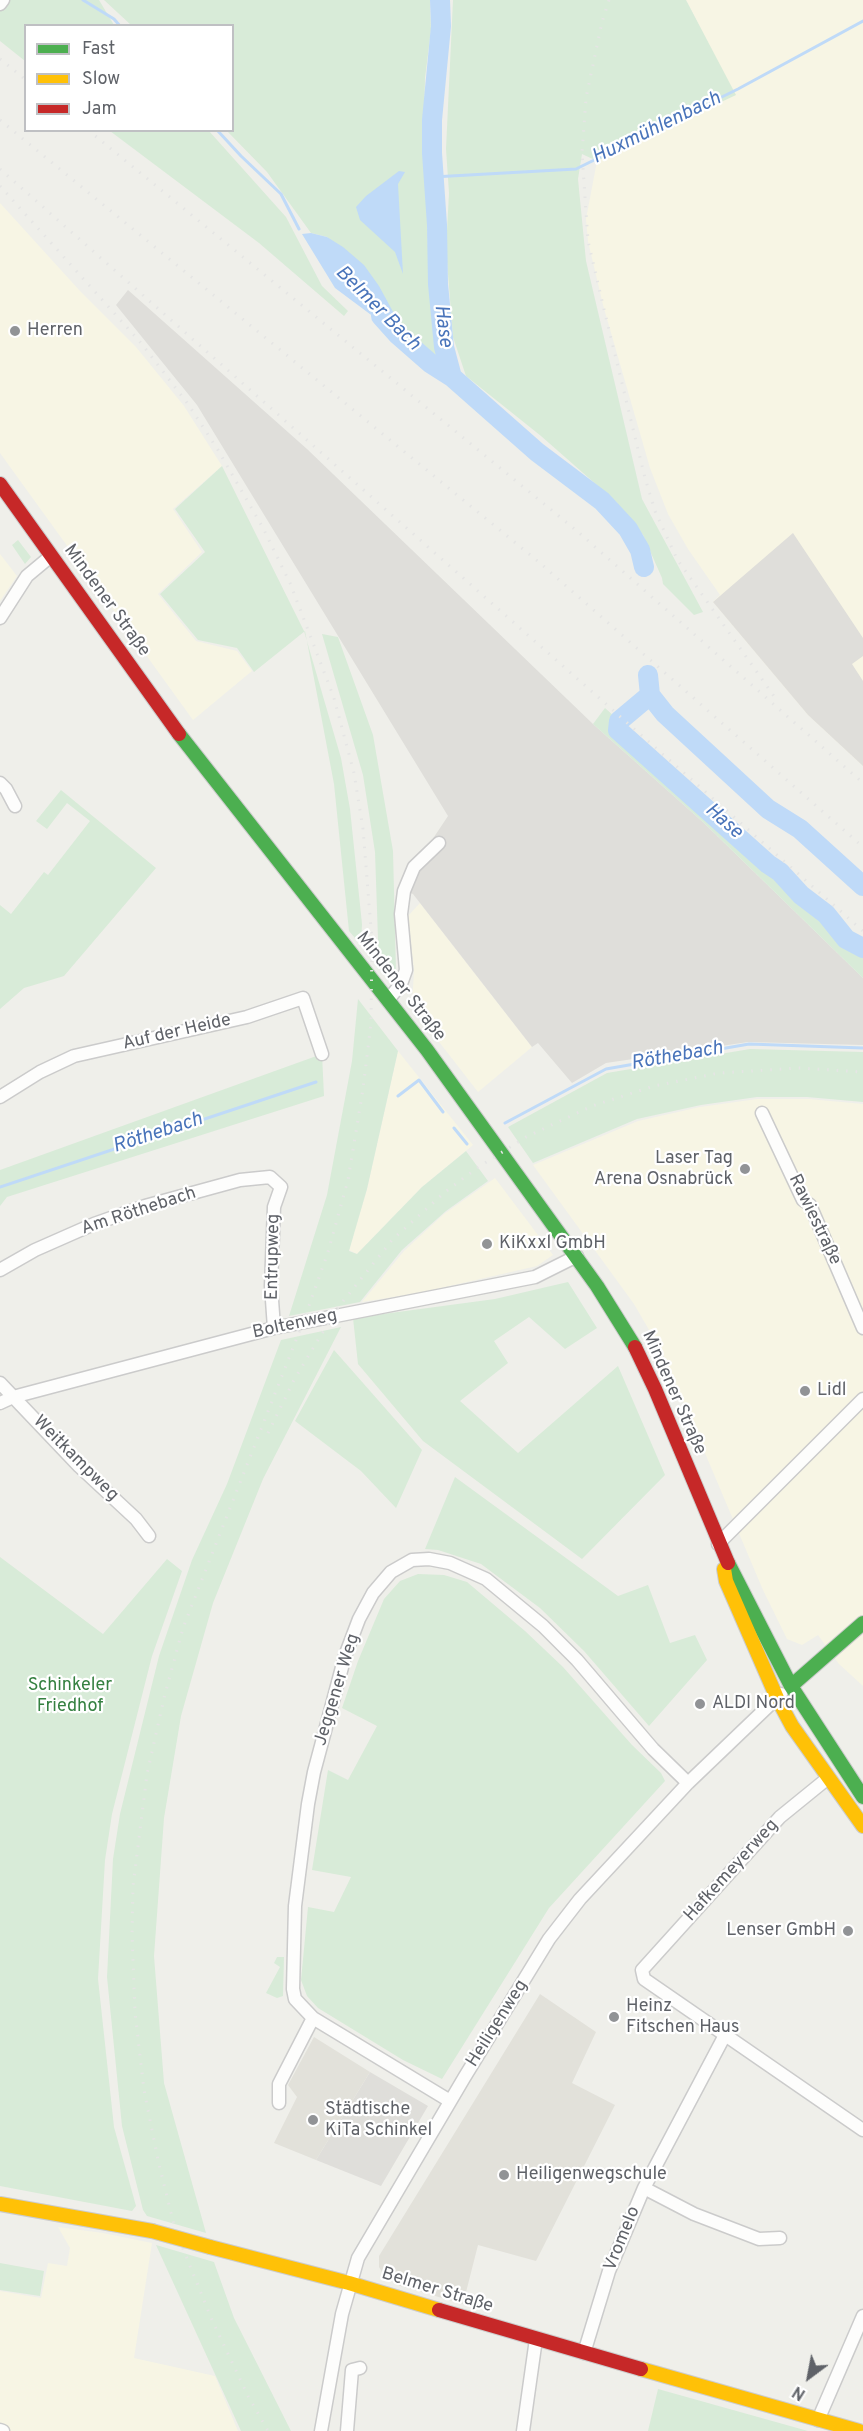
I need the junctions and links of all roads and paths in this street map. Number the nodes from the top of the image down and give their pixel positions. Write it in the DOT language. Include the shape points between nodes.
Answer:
graph roads {
  1 [pos="3,0"];
  2 [pos="0,4"];
  3 [pos="0,484"];
  4 [pos="51,556"];
  5 [pos="0,618"];
  6 [pos="0,783"];
  7 [pos="15,806"];
  8 [pos="439,843"];
  9 [pos="388,1000"];
  10 [pos="322,1054"];
  11 [pos="0,1097"];
  12 [pos="762,1113"];
  13 [pos="281,1187"];
  14 [pos="577,1256"];
  15 [pos="0,1270"];
  16 [pos="274,1328"];
  17 [pos="863,1328"];
  18 [pos="0,1383"];
  19 [pos="13,1397"];
  20 [pos="863,1399"];
  21 [pos="0,1402"];
  22 [pos="149,1536"];
  23 [pos="718,1544"];
  24 [pos="863,1623"];
  25 [pos="791,1686"];
  26 [pos="777,1698"];
  27 [pos="828,1778"];
  28 [pos="688,1783"];
  29 [pos="839,1792"];
  30 [pos="863,1798"];
  31 [pos="863,1826"];
  32 [pos="313,2018"];
  33 [pos="725,2035"];
  34 [pos="450,2101"];
  35 [pos="279,2103"];
  36 [pos="863,2130"];
  37 [pos="644,2188"];
  38 [pos="0,2204"];
  39 [pos="780,2238"];
  40 [pos="349,2283"];
  41 [pos="863,2316"];
  42 [pos="536,2339"];
  43 [pos="584,2353"];
  44 [pos="360,2368"];
  45 [pos="818,2420"];
  46 [pos="321,2431"];
  47 [pos="347,2431"];
  48 [pos="523,2431"];
  49 [pos="859,2431"];
  1 -- 2 [label="street"];
  3 -- 4 [label="main road, Mindener Straße"];
  4 -- 5 [label="street" via="27,576"];
  4 -- 9 [label="main road, Mindener Straße" via="178,733"];
  6 -- 7 [label="street"];
  8 -- 9 [label="street" via="414,867 404,891 401,914 406,970"];
  9 -- 14 [label="main road, Mindener Straße"];
  10 -- 11 [label="street, Auf der Heide" via="303,998 247,1017 74,1056 40,1071"];
  12 -- 17 [label="street, Rawiestraße" via="803,1200 810,1204"];
  13 -- 15 [label="street, Am Röthebach" via="270,1177 240,1180 145,1206 35,1250"];
  13 -- 16 [label="street, Entrupweg" via="274,1207"];
  14 -- 16 [label="street, Boltenweg" via="535,1277"];
  14 -- 23 [label="main road, Mindener Straße" via="638,1352"];
  16 -- 19 [label="street, Boltenweg"];
  18 -- 19 [label="street, Weitkampweg"];
  19 -- 21 [label="street, Boltenweg"];
  19 -- 22 [label="street, Weitkampweg"];
  20 -- 23 [label="street"];
  23 -- 25 [label="main road, Mindener Straße"];
  23 -- 26 [label="main road, Mindener Straße" via="726,1581"];
  24 -- 25 [label="main road"];
  25 -- 26 [label="street, Heiligenweg"];
  25 -- 30 [label="main road, Mindener Straße"];
  26 -- 27 [label="main road, Mindener Straße"];
  26 -- 28 [label="street, Heiligenweg"];
  27 -- 29 [label="main road, Mindener Straße"];
  27 -- 33 [label="street, Hafkemeyerweg" via="780,1817 642,1970 644,1979"];
  28 -- 32 [label="street, Jeggener Weg" via="653,1749 577,1660 486,1579 460,1566 429,1559 412,1560 391,1572 373,1593 345,1656 308,1804 295,1906 292,1978 295,1999"];
  28 -- 34 [label="street, Heiligenweg" via="601,1875 555,1931"];
  29 -- 30 [label="street" via="854,1799"];
  29 -- 31 [label="main road, Mindener Straße"];
  32 -- 34 [label="street, Jeggener Weg"];
  32 -- 35 [label="street" via="279,2084"];
  33 -- 36 [label="street"];
  33 -- 37 [label="street, Vromelo"];
  34 -- 40 [label="street, Heiligenweg" via="358,2258"];
  37 -- 39 [label="street" via="694,2214 759,2240"];
  37 -- 43 [label="street, Vromelo" via="609,2271"];
  38 -- 40 [label="main road, Belmer Straße, bridge" via="152,2231"];
  40 -- 42 [label="main road, Belmer Straße"];
  40 -- 46 [label="street, Heiligenweg"];
  41 -- 45 [label="street"];
  42 -- 43 [label="main road, Belmer Straße"];
  42 -- 48 [label="street"];
  43 -- 45 [label="main road, Belmer Straße"];
  44 -- 47 [label="street" via="352,2370"];
  45 -- 49 [label="main road, Belmer Straße"];
}
